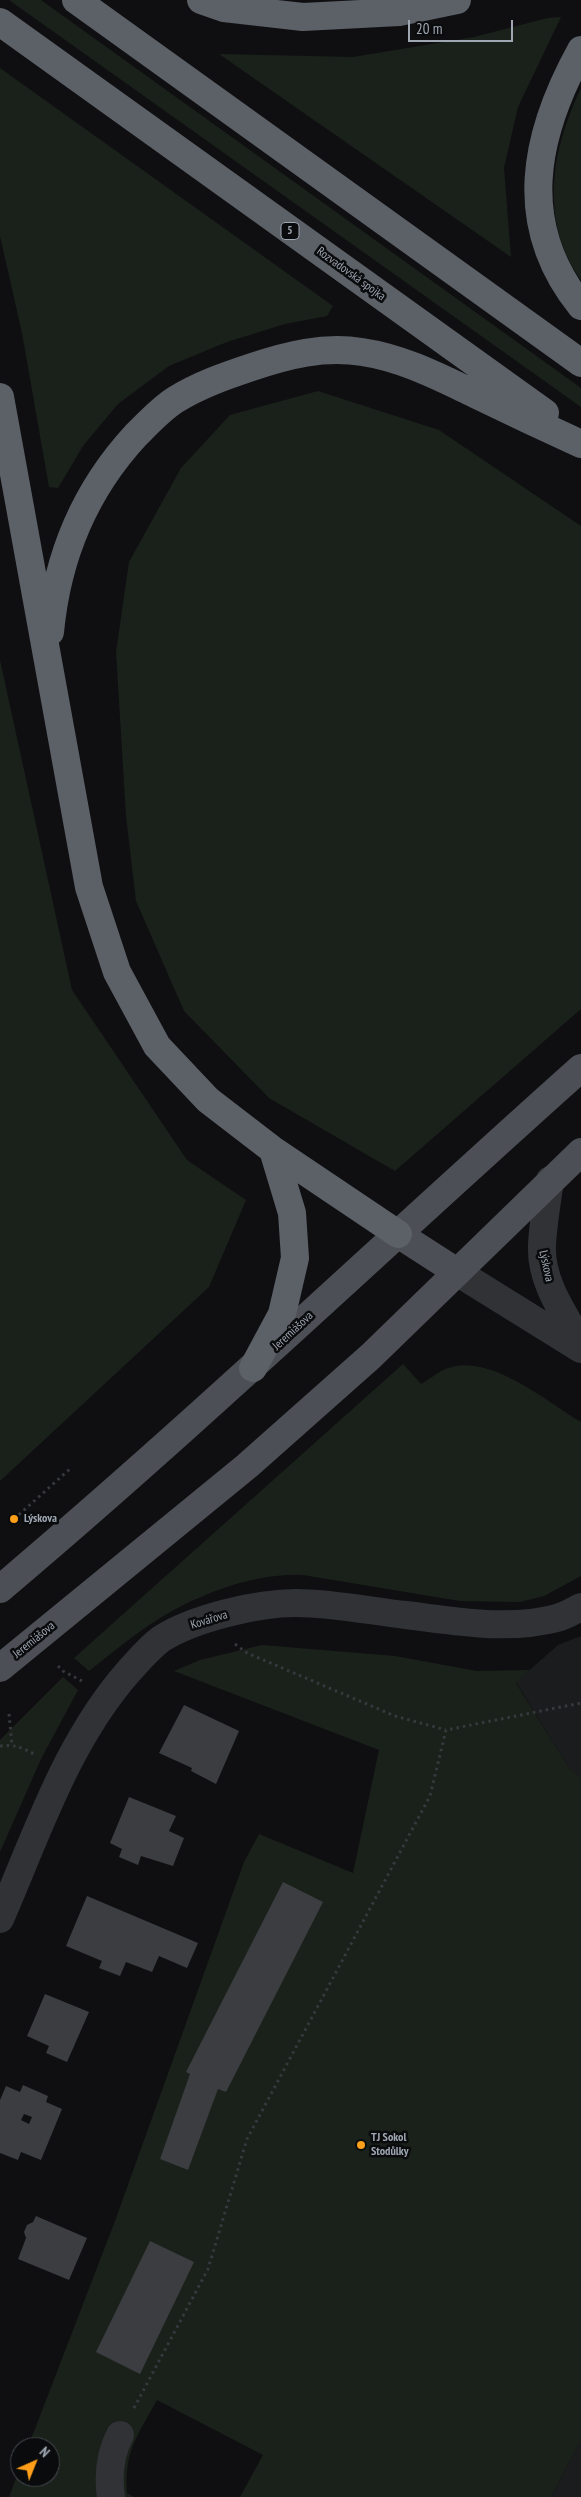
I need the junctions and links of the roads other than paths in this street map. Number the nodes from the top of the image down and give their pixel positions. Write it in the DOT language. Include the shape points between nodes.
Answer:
graph roads {
  1 [pos="76,0"];
  2 [pos="201,0"];
  3 [pos="457,0"];
  4 [pos="0,22"];
  5 [pos="581,50"];
  6 [pos="581,306"];
  7 [pos="581,363"];
  8 [pos="0,397"];
  9 [pos="581,439"];
  10 [pos="581,444"];
  11 [pos="50,676"];
  12 [pos="581,1068"];
  13 [pos="273,1150"];
  14 [pos="581,1152"];
  15 [pos="550,1180"];
  16 [pos="398,1234"];
  17 [pos="457,1272"];
  18 [pos="581,1344"];
  19 [pos="581,1349"];
  20 [pos="253,1368"];
  21 [pos="0,1589"];
  22 [pos="581,1607"];
  23 [pos="0,1668"];
  24 [pos="0,1919"];
  25 [pos="120,2435"];
  26 [pos="111,2497"];
  1 -- 7 [label="highway"];
  2 -- 3 [label="highway" via="224,8 303,17 399,12"];
  4 -- 9 [label="highway, Rozvadovská spojka / 5"];
  5 -- 6 [label="highway" via="550,116 537,188 538,210 548,252 562,280"];
  8 -- 11 [label="highway"];
  10 -- 11 [label="highway" via="425,370 385,356 326,350 291,354 210,381 175,400 123,449 84,508 64,556 52,607"];
  11 -- 13 [label="highway" via="89,887 117,972 157,1046 208,1100"];
  12 -- 16 [label="main road, Jeremiášova"];
  13 -- 16 [label="highway"];
  13 -- 20 [label="highway" via="292,1213 295,1258 282,1314"];
  14 -- 15 [label="main road, Jeremiášova"];
  15 -- 17 [label="main road, Jeremiášova"];
  15 -- 18 [label="street, Lýskova" via="542,1246 545,1270 552,1291"];
  16 -- 17 [label="main road"];
  16 -- 20 [label="main road, Jeremiášova"];
  17 -- 19 [label="street"];
  17 -- 23 [label="main road, Jeremiášova" via="371,1356 247,1466"];
  20 -- 21 [label="main road, Jeremiášova"];
  22 -- 24 [label="street, Kovářova" via="557,1618 519,1624 480,1623 296,1603 204,1621 162,1639 142,1656 105,1698 62,1775"];
  25 -- 26 [label="street" via="114,2445 109,2473"];
}
